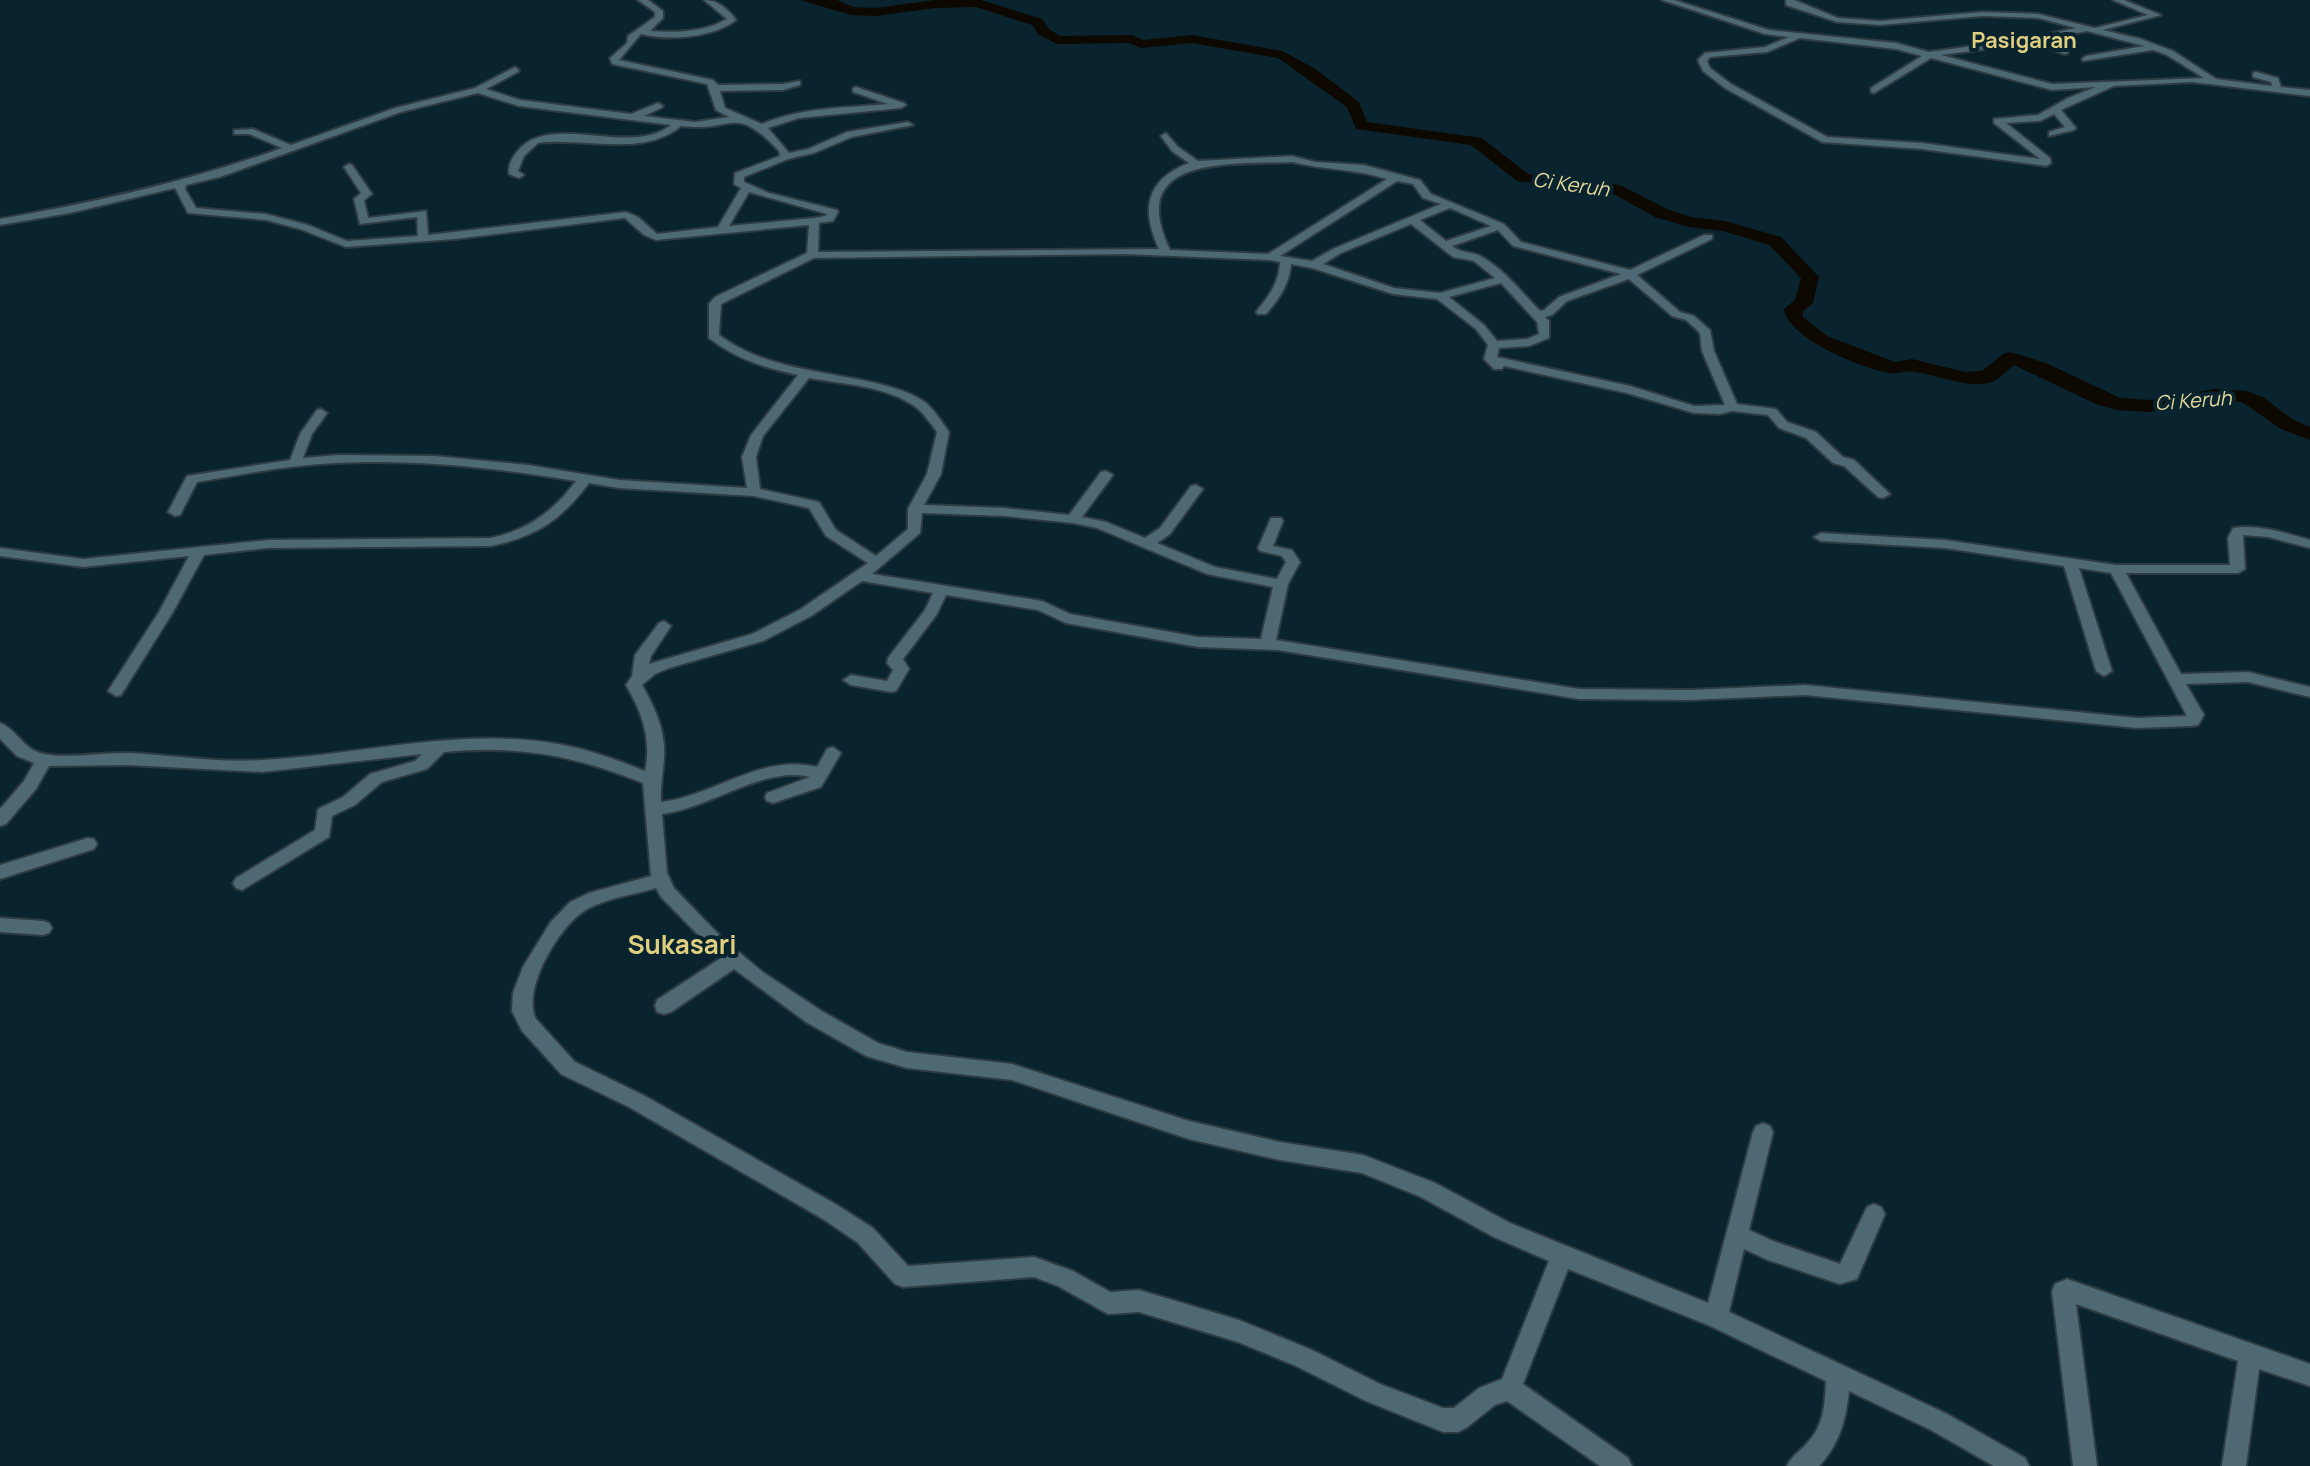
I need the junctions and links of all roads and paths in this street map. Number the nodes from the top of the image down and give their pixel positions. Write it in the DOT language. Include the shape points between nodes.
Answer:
graph roads {
  1 [pos="642,0"];
  2 [pos="708,0"];
  3 [pos="1666,0"];
  4 [pos="1790,0"];
  5 [pos="2117,0"];
  6 [pos="1817,14"];
  7 [pos="1801,19"];
  8 [pos="1785,26"];
  9 [pos="2089,29"];
  10 [pos="642,30"];
  11 [pos="1775,33"];
  12 [pos="1796,37"];
  13 [pos="2033,40"];
  14 [pos="2154,47"];
  15 [pos="2065,51"];
  16 [pos="1931,54"];
  17 [pos="2086,59"];
  18 [pos="515,70"];
  19 [pos="2256,75"];
  20 [pos="2217,81"];
  21 [pos="654,82"];
  22 [pos="797,83"];
  23 [pos="2110,85"];
  24 [pos="714,86"];
  25 [pos="2277,89"];
  26 [pos="478,90"];
  27 [pos="856,90"];
  28 [pos="1874,90"];
  29 [pos="2310,93"];
  30 [pos="658,106"];
  31 [pos="2055,109"];
  32 [pos="632,117"];
  33 [pos="679,118"];
  34 [pos="738,118"];
  35 [pos="908,125"];
  36 [pos="762,127"];
  37 [pos="237,132"];
  38 [pos="2052,134"];
  39 [pos="1166,136"];
  40 [pos="288,147"];
  41 [pos="785,157"];
  42 [pos="1196,164"];
  43 [pos="349,167"];
  44 [pos="519,175"];
  45 [pos="1395,178"];
  46 [pos="181,185"];
  47 [pos="746,188"];
  48 [pos="1450,204"];
  49 [pos="1412,219"];
  50 [pos="814,221"];
  51 [pos="0,222"];
  52 [pos="1500,226"];
  53 [pos="722,230"];
  54 [pos="423,237"];
  55 [pos="1708,237"];
  56 [pos="1445,245"];
  57 [pos="1166,252"];
  58 [pos="812,255"];
  59 [pos="1270,257"];
  60 [pos="1286,261"];
  61 [pos="1314,265"];
  62 [pos="1629,273"];
  63 [pos="1503,279"];
  64 [pos="1440,296"];
  65 [pos="1262,312"];
  66 [pos="1537,315"];
  67 [pos="1494,345"];
  68 [pos="806,373"];
  69 [pos="1732,407"];
  70 [pos="321,413"];
  71 [pos="295,463"];
  72 [pos="1106,475"];
  73 [pos="584,480"];
  74 [pos="1196,489"];
  75 [pos="754,492"];
  76 [pos="1883,494"];
  77 [pos="915,509"];
  78 [pos="175,512"];
  79 [pos="1073,519"];
  80 [pos="1276,521"];
  81 [pos="1821,537"];
  82 [pos="2310,544"];
  83 [pos="1145,545"];
  84 [pos="199,551"];
  85 [pos="0,552"];
  86 [pos="2070,561"];
  87 [pos="875,562"];
  88 [pos="2116,569"];
  89 [pos="856,576"];
  90 [pos="1281,584"];
  91 [pos="941,590"];
  92 [pos="664,626"];
  93 [pos="1268,644"];
  94 [pos="2104,671"];
  95 [pos="640,676"];
  96 [pos="2176,679"];
  97 [pos="851,680"];
  98 [pos="116,691"];
  99 [pos="2310,692"];
  100 [pos="0,729"];
  101 [pos="441,745"];
  102 [pos="833,753"];
  103 [pos="44,761"];
  104 [pos="821,774"];
  105 [pos="651,780"];
  106 [pos="773,797"];
  107 [pos="655,809"];
  108 [pos="0,820"];
  109 [pos="88,844"];
  110 [pos="0,872"];
  111 [pos="659,881"];
  112 [pos="242,883"];
  113 [pos="0,925"];
  114 [pos="43,928"];
  115 [pos="735,959"];
  116 [pos="664,1006"];
  117 [pos="1763,1132"];
  118 [pos="1874,1214"];
  119 [pos="1737,1235"];
  120 [pos="1562,1256"];
  121 [pos="1716,1317"];
  122 [pos="2250,1355"];
  123 [pos="2310,1375"];
  124 [pos="1838,1376"];
  125 [pos="1510,1389"];
  126 [pos="1620,1466"];
  127 [pos="1799,1466"];
  128 [pos="2017,1466"];
  129 [pos="2085,1466"];
  130 [pos="2234,1466"];
  1 -- 10 [label="street" via="659,11 659,18"];
  2 -- 10 [label="street" via="732,20 719,29 657,36"];
  3 -- 11 [label="street"];
  4 -- 6 [label="street"];
  5 -- 9 [label="street" via="2157,15"];
  6 -- 7 [label="street"];
  6 -- 9 [label="street" via="1891,24 1982,14 2038,16"];
  8 -- 11 [label="street"];
  9 -- 13 [label="street"];
  9 -- 14 [label="street"];
  10 -- 24 [label="street" via="615,62"];
  11 -- 12 [label="street"];
  12 -- 16 [label="street"];
  12 -- 31 [label="street" via="1767,49 1702,60 1732,88 1829,141 1922,146 2043,164 2047,160 1997,122 2036,119"];
  13 -- 15 [label="street"];
  13 -- 16 [label="street"];
  14 -- 17 [label="street"];
  14 -- 20 [label="street"];
  16 -- 23 [label="street" via="2052,87"];
  16 -- 28 [label="street"];
  18 -- 26 [label="street"];
  19 -- 25 [label="street" via="2276,81"];
  20 -- 23 [label="street"];
  20 -- 25 [label="street"];
  21 -- 24 [label="street"];
  22 -- 24 [label="street"];
  23 -- 31 [label="street"];
  24 -- 34 [label="street" via="717,105"];
  25 -- 29 [label="street"];
  26 -- 32 [label="street" via="519,103"];
  26 -- 40 [label="street"];
  27 -- 36 [label="street" via="901,105 799,115"];
  30 -- 32 [label="street"];
  31 -- 38 [label="street" via="2071,128"];
  32 -- 33 [label="street" via="663,122"];
  33 -- 34 [label="street" via="703,125"];
  33 -- 44 [label="street" via="663,135 535,140 513,167"];
  34 -- 36 [label="street"];
  35 -- 41 [label="street" via="850,134"];
  36 -- 41 [label="street"];
  37 -- 40 [label="street" via="250,131"];
  39 -- 42 [label="street"];
  40 -- 46 [label="street"];
  41 -- 47 [label="street" via="739,175 739,184"];
  42 -- 45 [label="street" via="1292,159 1364,168"];
  42 -- 57 [label="street" via="1173,173 1155,194 1152,218"];
  43 -- 54 [label="street" via="367,194 359,199 364,222 422,213"];
  45 -- 48 [label="street" via="1416,182 1427,196"];
  45 -- 59 [label="street"];
  46 -- 51 [label="street"];
  46 -- 54 [label="street" via="192,211 284,221 337,243"];
  47 -- 50 [label="street" via="833,212 829,219"];
  47 -- 53 [label="street"];
  48 -- 49 [label="street"];
  48 -- 52 [label="street"];
  49 -- 56 [label="street"];
  49 -- 61 [label="street"];
  50 -- 53 [label="street"];
  50 -- 58 [label="street"];
  52 -- 56 [label="street"];
  52 -- 62 [label="street" via="1527,248"];
  53 -- 54 [label="street" via="656,237 626,215"];
  55 -- 62 [label="street"];
  56 -- 63 [label="street" via="1457,255 1477,258"];
  57 -- 58 [label="street"];
  57 -- 59 [label="street"];
  58 -- 68 [label="street" via="715,304 713,336 765,363"];
  59 -- 60 [label="street"];
  60 -- 61 [label="street"];
  60 -- 65 [label="street" via="1280,290"];
  61 -- 64 [label="street" via="1393,291"];
  62 -- 66 [label="street"];
  62 -- 69 [label="street" via="1667,308 1706,332 1708,351"];
  63 -- 64 [label="street"];
  63 -- 66 [label="street"];
  64 -- 67 [label="street"];
  66 -- 67 [label="street" via="1545,336"];
  67 -- 69 [label="street" via="1494,363 1634,391 1680,406"];
  68 -- 75 [label="street" via="757,435 749,457"];
  68 -- 77 [label="street" via="901,396 930,415 943,437 934,474"];
  69 -- 76 [label="street" via="1772,412 1783,425 1811,435 1838,460 1849,463"];
  70 -- 71 [label="street"];
  71 -- 73 [label="street" via="435,460"];
  71 -- 78 [label="street" via="192,479"];
  72 -- 79 [label="street"];
  73 -- 75 [label="street"];
  73 -- 84 [label="street" via="565,507 520,537"];
  74 -- 83 [label="street" via="1165,531"];
  75 -- 87 [label="street" via="814,505 831,533"];
  77 -- 79 [label="street"];
  77 -- 87 [label="street" via="915,530"];
  79 -- 83 [label="street"];
  80 -- 90 [label="street" via="1265,548 1287,553 1293,562"];
  81 -- 86 [label="street" via="1945,544"];
  82 -- 88 [label="street" via="2238,531 2238,569"];
  83 -- 90 [label="street" via="1212,571"];
  84 -- 85 [label="street" via="83,563"];
  84 -- 98 [label="street"];
  86 -- 88 [label="street"];
  86 -- 94 [label="street"];
  87 -- 89 [label="street"];
  88 -- 96 [label="street"];
  89 -- 91 [label="street"];
  89 -- 95 [label="street" via="787,623"];
  90 -- 93 [label="street"];
  91 -- 93 [label="street" via="1042,606 1066,618 1198,642"];
  91 -- 97 [label="street" via="932,611 896,658 901,669 891,687"];
  92 -- 95 [label="street" via="643,655"];
  93 -- 96 [label="street" via="1579,694 1805,690 2137,723 2192,721 2196,715"];
  95 -- 105 [label="street" via="634,685 658,745"];
  96 -- 99 [label="street" via="2248,677"];
  100 -- 103 [label="street" via="24,753"];
  101 -- 103 [label="street" via="262,766"];
  101 -- 105 [label="street" via="556,747"];
  101 -- 112 [label="street" via="421,765 376,778 349,801 324,813 323,833"];
  102 -- 104 [label="street"];
  103 -- 108 [label="street"];
  104 -- 106 [label="street" via="815,783"];
  104 -- 107 [label="street" via="781,768 677,809"];
  105 -- 107 [label="street"];
  107 -- 111 [label="street"];
  109 -- 110 [label="street"];
  111 -- 115 [label="street"];
  111 -- 125 [label="street" via="595,898 576,907 556,928 522,993 529,1025 568,1068 636,1101 865,1235 903,1277 1034,1267 1108,1303 1139,1301 1239,1331 1443,1420 1458,1420 1484,1397"];
  113 -- 114 [label="street"];
  115 -- 116 [label="street"];
  115 -- 120 [label="street" via="813,1016 873,1050 907,1060 1012,1072 1189,1130 1363,1164"];
  117 -- 119 [label="street"];
  118 -- 119 [label="street" via="1849,1272 1840,1274"];
  119 -- 121 [label="street"];
  120 -- 121 [label="street"];
  120 -- 125 [label="street"];
  121 -- 124 [label="street"];
  122 -- 123 [label="street"];
  122 -- 129 [label="street" via="2063,1291"];
  122 -- 130 [label="street"];
  124 -- 127 [label="street" via="1837,1413 1817,1455"];
  124 -- 128 [label="street" via="1939,1422"];
  125 -- 126 [label="street"];
}
